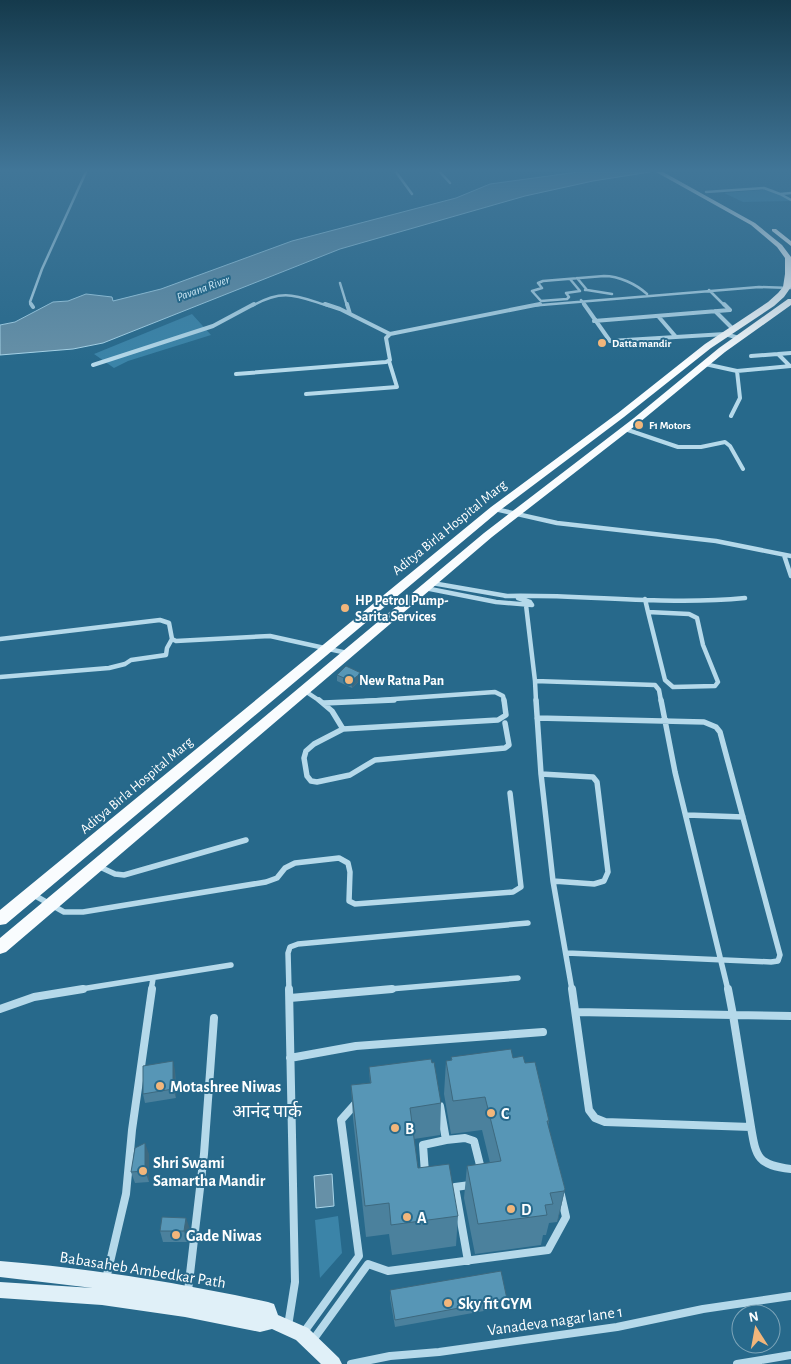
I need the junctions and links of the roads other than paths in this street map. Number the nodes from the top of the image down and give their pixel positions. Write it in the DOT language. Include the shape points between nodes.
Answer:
graph roads {
  1 [pos="58,236"];
  2 [pos="769,236"];
  3 [pos="781,236"];
  4 [pos="791,244"];
  5 [pos="790,272"];
  6 [pos="577,278"];
  7 [pos="570,279"];
  8 [pos="340,283"];
  9 [pos="789,288"];
  10 [pos="587,290"];
  11 [pos="710,290"];
  12 [pos="580,291"];
  13 [pos="646,293"];
  14 [pos="581,300"];
  15 [pos="791,301"];
  16 [pos="33,307"];
  17 [pos="715,311"];
  18 [pos="350,314"];
  19 [pos="658,316"];
  20 [pos="594,321"];
  21 [pos="390,334"];
  22 [pos="732,334"];
  23 [pos="676,337"];
  24 [pos="791,353"];
  25 [pos="778,354"];
  26 [pos="751,356"];
  27 [pos="389,361"];
  28 [pos="704,363"];
  29 [pos="93,365"];
  30 [pos="790,366"];
  31 [pos="737,371"];
  32 [pos="236,374"];
  33 [pos="306,394"];
  34 [pos="621,415"];
  35 [pos="731,416"];
  36 [pos="637,420"];
  37 [pos="624,429"];
  38 [pos="556,464"];
  39 [pos="744,469"];
  40 [pos="572,470"];
  41 [pos="495,509"];
  42 [pos="517,513"];
  43 [pos="784,554"];
  44 [pos="791,556"];
  45 [pos="791,576"];
  46 [pos="428,585"];
  47 [pos="505,596"];
  48 [pos="745,598"];
  49 [pos="645,600"];
  50 [pos="502,603"];
  51 [pos="526,605"];
  52 [pos="647,612"];
  53 [pos="0,639"];
  54 [pos="172,639"];
  55 [pos="326,648"];
  56 [pos="348,653"];
  57 [pos="0,677"];
  58 [pos="536,681"];
  59 [pos="304,690"];
  60 [pos="324,703"];
  61 [pos="537,718"];
  62 [pos="664,722"];
  63 [pos="505,723"];
  64 [pos="343,729"];
  65 [pos="541,774"];
  66 [pos="510,793"];
  67 [pos="687,815"];
  68 [pos="743,817"];
  69 [pos="246,840"];
  70 [pos="97,865"];
  71 [pos="553,881"];
  72 [pos="32,894"];
  73 [pos="50,905"];
  74 [pos="0,920"];
  75 [pos="528,922"];
  76 [pos="0,947"];
  77 [pos="567,953"];
  78 [pos="723,960"];
  79 [pos="231,965"];
  80 [pos="518,978"];
  81 [pos="153,979"];
  82 [pos="290,998"];
  83 [pos="0,1009"];
  84 [pos="576,1012"];
  85 [pos="733,1015"];
  86 [pos="791,1016"];
  87 [pos="214,1018"];
  88 [pos="542,1032"];
  89 [pos="290,1058"];
  90 [pos="438,1094"];
  91 [pos="363,1095"];
  92 [pos="751,1127"];
  93 [pos="446,1140"];
  94 [pos="791,1169"];
  95 [pos="426,1183"];
  96 [pos="559,1189"];
  97 [pos="468,1261"];
  98 [pos="0,1269"];
  99 [pos="104,1289"];
  100 [pos="0,1290"];
  101 [pos="791,1296"];
  102 [pos="186,1301"];
  103 [pos="293,1331"];
  104 [pos="791,1355"];
  105 [pos="333,1364"];
  106 [pos="351,1364"];
  107 [pos="737,1364"];
  1 -- 16 [label="street" via="38,277 30,302"];
  2 -- 5 [label="main road" via="788,258"];
  3 -- 4 [label="main road"];
  5 -- 9 [label="main road"];
  6 -- 7 [label="street"];
  6 -- 10 [label="street"];
  6 -- 13 [label="street" via="612,276 635,283"];
  7 -- 12 [label="street"];
  7 -- 12 [label="street" via="543,281 538,283 542,288 532,291 541,300 567,299 566,293"];
  8 -- 18 [label="street"];
  9 -- 11 [label="street" via="768,286"];
  9 -- 22 [label="main road, Aditya Birla Hospital Marg"];
  10 -- 12 [label="street"];
  10 -- 13 [label="street" via="606,294"];
  11 -- 13 [label="street"];
  11 -- 17 [label="street" via="730,310"];
  13 -- 14 [label="street"];
  14 -- 20 [label="street"];
  14 -- 21 [label="street" via="532,305"];
  15 -- 22 [label="main road, Aditya Birla Hospital Marg"];
  17 -- 19 [label="street"];
  17 -- 22 [label="street"];
  18 -- 21 [label="street"];
  18 -- 29 [label="street" via="294,294 270,296 213,326"];
  19 -- 20 [label="street"];
  19 -- 23 [label="street"];
  20 -- 23 [label="street" via="610,341"];
  21 -- 27 [label="street" via="386,338"];
  22 -- 23 [label="street"];
  22 -- 28 [label="main road, Aditya Birla Hospital Marg"];
  22 -- 34 [label="main road, Aditya Birla Hospital Marg"];
  24 -- 25 [label="street"];
  25 -- 26 [label="street"];
  25 -- 30 [label="street"];
  27 -- 32 [label="street"];
  27 -- 33 [label="street" via="397,387"];
  28 -- 31 [label="street"];
  28 -- 36 [label="main road, Aditya Birla Hospital Marg"];
  30 -- 31 [label="street"];
  31 -- 35 [label="street" via="742,393"];
  34 -- 36 [label="main road"];
  34 -- 38 [label="main road, Aditya Birla Hospital Marg"];
  36 -- 37 [label="main road, Aditya Birla Hospital Marg"];
  37 -- 39 [label="street" via="678,447 725,442"];
  37 -- 40 [label="main road, Aditya Birla Hospital Marg"];
  38 -- 40 [label="main road"];
  38 -- 41 [label="main road, Aditya Birla Hospital Marg"];
  40 -- 42 [label="main road, Aditya Birla Hospital Marg"];
  41 -- 42 [label="street"];
  41 -- 55 [label="main road, Aditya Birla Hospital Marg"];
  42 -- 43 [label="street" via="557,523 716,541"];
  42 -- 46 [label="main road, Aditya Birla Hospital Marg"];
  43 -- 44 [label="street"];
  43 -- 45 [label="street"];
  46 -- 47 [label="street"];
  46 -- 50 [label="street"];
  46 -- 56 [label="main road, Aditya Birla Hospital Marg"];
  47 -- 49 [label="street"];
  47 -- 50 [label="street"];
  47 -- 51 [label="street" via="523,598 532,605"];
  48 -- 49 [label="street" via="713,602"];
  49 -- 52 [label="street"];
  50 -- 51 [label="street"];
  51 -- 58 [label="street"];
  52 -- 52 [label="street" via="689,614 697,618 703,645 718,682 715,686 673,687 668,684"];
  53 -- 54 [label="street" via="160,620 169,623"];
  54 -- 55 [label="street" via="181,642 270,636"];
  54 -- 57 [label="street" via="166,655 131,660 109,668"];
  55 -- 56 [label="street"];
  55 -- 72 [label="main road, Aditya Birla Hospital Marg"];
  56 -- 59 [label="main road, Aditya Birla Hospital Marg"];
  58 -- 61 [label="street"];
  58 -- 62 [label="street" via="654,685 659,690"];
  59 -- 60 [label="street"];
  59 -- 70 [label="main road, Aditya Birla Hospital Marg"];
  60 -- 64 [label="street" via="338,717"];
  60 -- 64 [label="street" via="495,692 503,696 506,715 498,720"];
  61 -- 62 [label="street"];
  61 -- 65 [label="street"];
  62 -- 67 [label="street"];
  62 -- 68 [label="street" via="704,722 716,727"];
  63 -- 64 [label="street" via="509,746 506,748 375,760 350,775 311,781 307,776 306,752 314,744"];
  65 -- 71 [label="street"];
  65 -- 71 [label="street" via="593,777 597,782 608,872 604,881 594,884"];
  66 -- 73 [label="street" via="521,888 513,892 355,904 349,901 348,863 340,858 294,863 277,878 266,882 122,906 73,913"];
  67 -- 68 [label="street"];
  67 -- 78 [label="street"];
  68 -- 78 [label="street" via="780,955 778,961 771,962"];
  69 -- 70 [label="street" via="124,875"];
  70 -- 73 [label="main road, Aditya Birla Hospital Marg"];
  71 -- 77 [label="street"];
  72 -- 73 [label="street"];
  72 -- 74 [label="main road, Aditya Birla Hospital Marg"];
  73 -- 76 [label="main road, Aditya Birla Hospital Marg"];
  75 -- 82 [label="street" via="294,945 288,953"];
  77 -- 78 [label="street"];
  77 -- 84 [label="street"];
  78 -- 85 [label="street"];
  79 -- 81 [label="street"];
  80 -- 82 [label="street"];
  81 -- 83 [label="street" via="34,997"];
  81 -- 99 [label="street" via="126,1194"];
  82 -- 89 [label="street"];
  84 -- 85 [label="street"];
  84 -- 92 [label="street" via="589,1110 595,1118 605,1122"];
  85 -- 86 [label="street"];
  85 -- 92 [label="street"];
  87 -- 102 [label="street" via="200,1196"];
  88 -- 89 [label="street" via="356,1046"];
  89 -- 103 [label="street"];
  90 -- 93 [label="street"];
  91 -- 103 [label="street" via="341,1120 359,1256"];
  92 -- 94 [label="street" via="754,1149 761,1161 771,1167"];
  93 -- 95 [label="street" via="422,1145"];
  93 -- 97 [label="street" via="467,1137 476,1144 481,1182 452,1188"];
  96 -- 97 [label="street" via="566,1216 548,1250"];
  97 -- 103 [label="street" via="388,1271 368,1264"];
  98 -- 99 [label="street, Babasaheb Ambedkar Path"];
  99 -- 100 [label="street, Babasaheb Ambedkar Path"];
  99 -- 102 [label="street, Babasaheb Ambedkar Path"];
  101 -- 106 [label="street, Vanadeva nagar lane 1" via="703,1309 617,1327 390,1356"];
  102 -- 103 [label="street, Babasaheb Ambedkar Path"];
  103 -- 105 [label="street"];
  104 -- 107 [label="street"];
}
